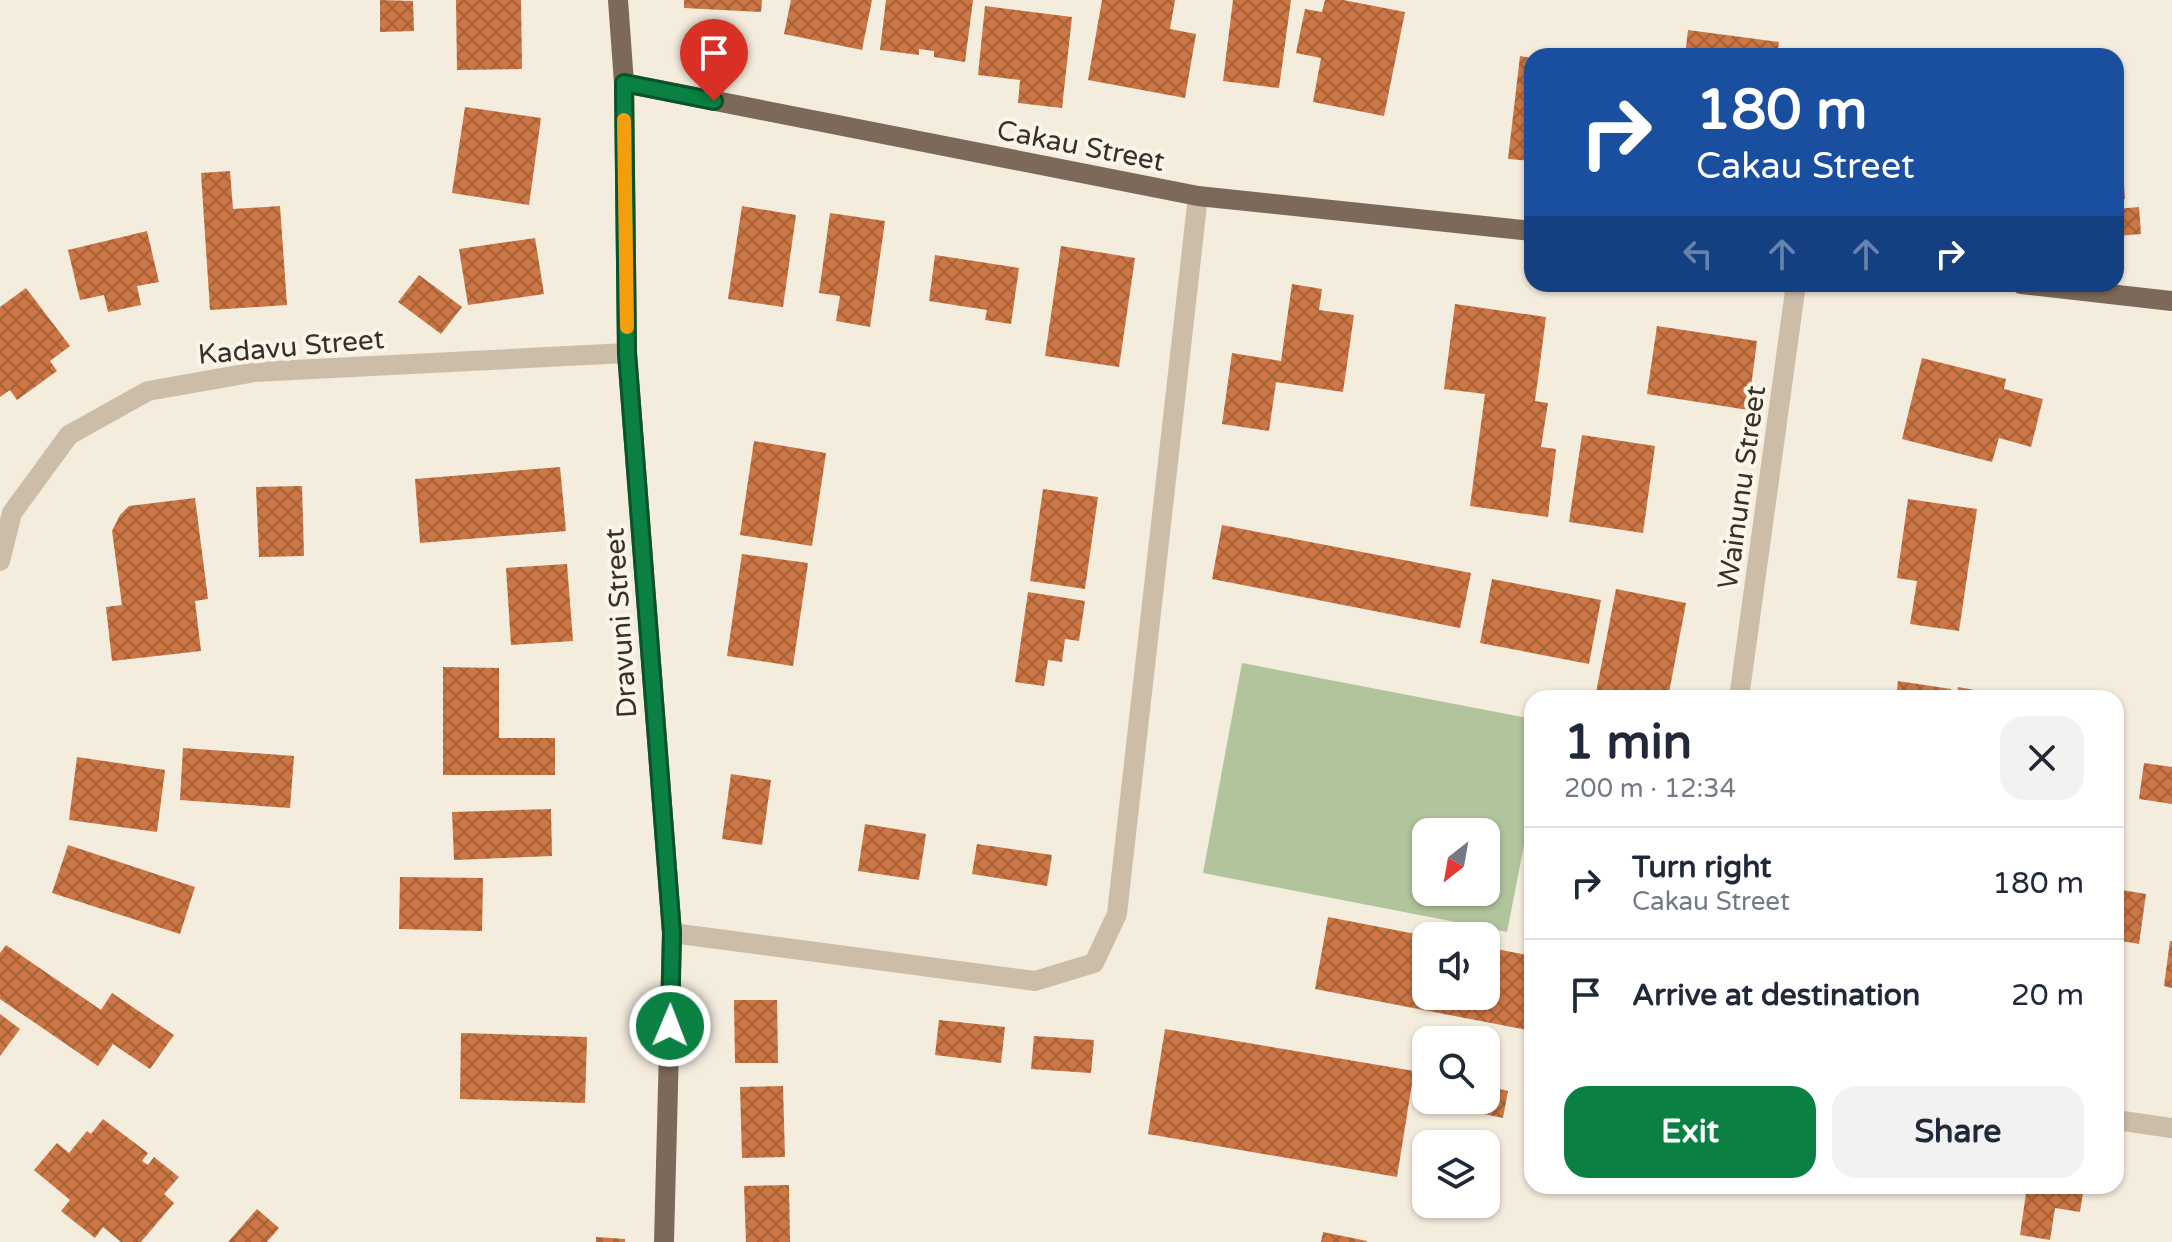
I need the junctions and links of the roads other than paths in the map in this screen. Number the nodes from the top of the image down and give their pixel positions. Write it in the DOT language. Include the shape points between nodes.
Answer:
graph roads {
  1 [pos="618,0"];
  2 [pos="624,83"];
  3 [pos="1198,196"];
  4 [pos="1524,230"];
  5 [pos="1795,292"];
  6 [pos="2092,292"];
  7 [pos="2172,301"];
  8 [pos="627,353"];
  9 [pos="0,561"];
  10 [pos="1740,690"];
  11 [pos="672,933"];
  12 [pos="2124,1121"];
  13 [pos="2172,1128"];
  14 [pos="664,1242"];
  1 -- 2 [label="main road, Dravuni Street"];
  2 -- 3 [label="main road, Cakau Street"];
  2 -- 8 [label="main road, Dravuni Street"];
  3 -- 4 [label="main road, Cakau Street"];
  3 -- 11 [label="street" via="1117,914 1094,963 1035,981"];
  5 -- 10 [label="street, Wainunu Street"];
  6 -- 7 [label="main road"];
  8 -- 9 [label="street, Kadavu Street" via="255,372 148,391 69,435 12,513"];
  8 -- 11 [label="main road, Dravuni Street"];
  11 -- 14 [label="main road, Dravuni Street"];
  12 -- 13 [label="street"];
}
